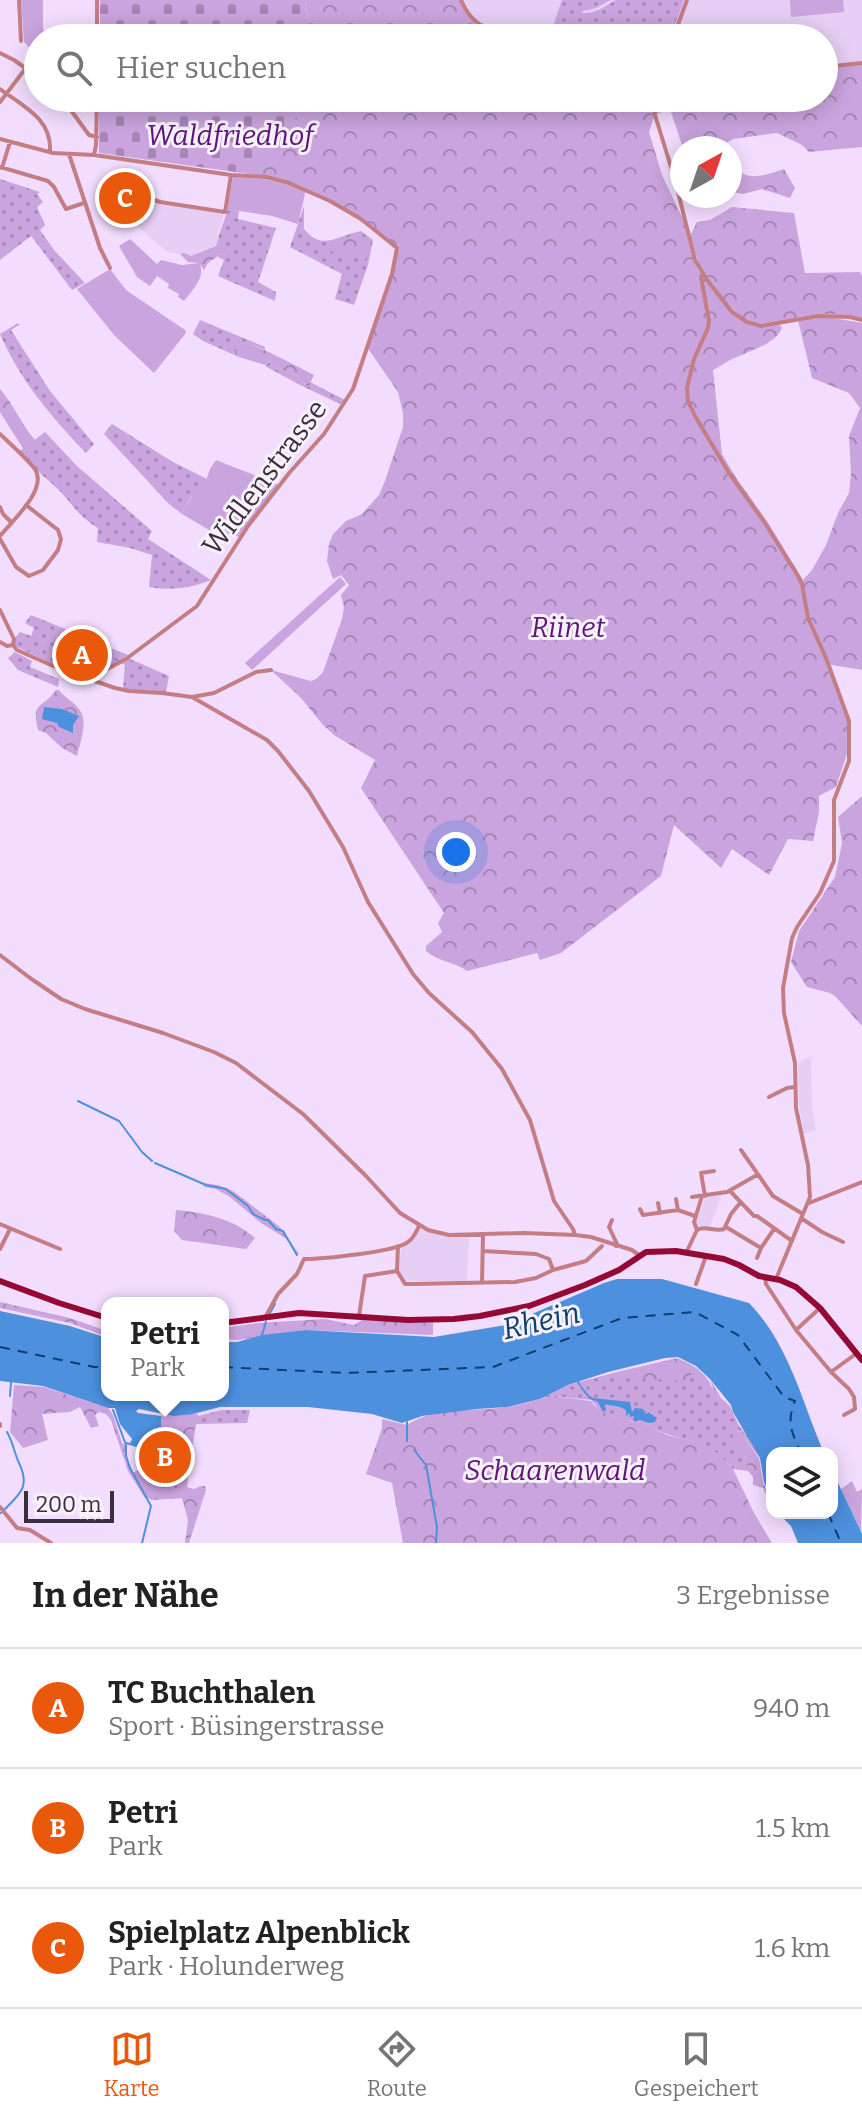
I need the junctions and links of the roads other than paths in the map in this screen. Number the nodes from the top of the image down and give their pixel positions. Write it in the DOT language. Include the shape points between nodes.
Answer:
graph roads {
  1 [pos="19,0"];
  2 [pos="97,0"];
  3 [pos="461,0"];
  4 [pos="687,0"];
  5 [pos="97,24"];
  6 [pos="477,24"];
  7 [pos="678,24"];
  8 [pos="21,41"];
  9 [pos="0,53"];
  10 [pos="862,63"];
  11 [pos="838,66"];
  12 [pos="24,67"];
  13 [pos="24,71"];
  14 [pos="0,89"];
  15 [pos="6,94"];
  16 [pos="0,102"];
  17 [pos="24,108"];
  18 [pos="29,112"];
  19 [pos="72,112"];
  20 [pos="97,112"];
  21 [pos="655,112"];
  22 [pos="97,137"];
  23 [pos="0,139"];
  24 [pos="10,142"];
  25 [pos="50,152"];
  26 [pos="69,154"];
  27 [pos="94,155"];
  28 [pos="1,167"];
  29 [pos="231,175"];
  30 [pos="149,198"];
  31 [pos="84,203"];
  32 [pos="110,268"];
  33 [pos="702,277"];
  34 [pos="862,320"];
  35 [pos="0,434"];
  36 [pos="26,505"];
  37 [pos="0,507"];
  38 [pos="11,522"];
  39 [pos="0,538"];
  40 [pos="0,610"];
  41 [pos="0,642"];
  42 [pos="13,645"];
  43 [pos="271,670"];
  44 [pos="90,678"];
  45 [pos="192,697"];
  46 [pos="0,955"];
  47 [pos="795,1087"];
  48 [pos="769,1097"];
  49 [pos="741,1150"];
  50 [pos="714,1171"];
  51 [pos="757,1174"];
  52 [pos="862,1182"];
  53 [pos="730,1191"];
  54 [pos="704,1196"];
  55 [pos="692,1197"];
  56 [pos="676,1199"];
  57 [pos="658,1203"];
  58 [pos="740,1203"];
  59 [pos="809,1203"];
  60 [pos="640,1209"];
  61 [pos="678,1210"];
  62 [pos="660,1213"];
  63 [pos="695,1216"];
  64 [pos="802,1216"];
  65 [pos="612,1220"];
  66 [pos="0,1224"];
  67 [pos="419,1226"];
  68 [pos="726,1227"];
  69 [pos="10,1229"];
  70 [pos="774,1229"];
  71 [pos="697,1230"];
  72 [pos="483,1234"];
  73 [pos="575,1235"];
  74 [pos="793,1241"];
  75 [pos="843,1242"];
  76 [pos="398,1246"];
  77 [pos="602,1246"];
  78 [pos="616,1246"];
  79 [pos="761,1248"];
  80 [pos="0,1249"];
  81 [pos="60,1249"];
  82 [pos="483,1251"];
  83 [pos="686,1253"];
  84 [pos="639,1255"];
  85 [pos="706,1256"];
  86 [pos="757,1258"];
  87 [pos="553,1270"];
  88 [pos="397,1271"];
  89 [pos="765,1278"];
  90 [pos="776,1279"];
  91 [pos="0,1281"];
  92 [pos="482,1283"];
  93 [pos="696,1284"];
  94 [pos="820,1308"];
  95 [pos="101,1316"];
  96 [pos="266,1316"];
  97 [pos="359,1316"];
  98 [pos="229,1322"];
  99 [pos="796,1330"];
  100 [pos="860,1355"];
  101 [pos="831,1372"];
  102 [pos="844,1415"];
  103 [pos="0,1507"];
  104 [pos="51,1543"];
  1 -- 8 [label="street"];
  2 -- 5 [label="street"];
  3 -- 6 [label="street"];
  4 -- 7 [label="street"];
  9 -- 12 [label="street"];
  10 -- 11 [label="street"];
  13 -- 15 [label="street"];
  14 -- 15 [label="street"];
  15 -- 16 [label="street"];
  15 -- 17 [label="street"];
  18 -- 25 [label="street" via="45,124"];
  19 -- 22 [label="street" via="89,135"];
  20 -- 22 [label="street"];
  21 -- 33 [label="street"];
  22 -- 27 [label="street"];
  23 -- 24 [label="street"];
  24 -- 25 [label="street"];
  24 -- 28 [label="street"];
  25 -- 26 [label="street"];
  26 -- 27 [label="street"];
  26 -- 31 [label="street"];
  27 -- 29 [label="street"];
  28 -- 31 [label="street" via="48,181 66,209"];
  29 -- 30 [label="street" via="224,213"];
  29 -- 44 [label="street, Widlenstrasse" via="266,177 306,189 361,219 397,246 392,274 353,389 324,434 245,531 197,606 126,659"];
  31 -- 32 [label="street"];
  33 -- 34 [label="street" via="736,316 754,325 829,315"];
  33 -- 47 [label="street" via="709,321 694,359 688,401 798,576 808,618 849,721 849,761 834,800 834,861 792,938 783,988"];
  35 -- 36 [label="street" via="36,471 36,492"];
  36 -- 38 [label="street"];
  36 -- 39 [label="street" via="58,530 61,541 43,570 29,576 16,567"];
  37 -- 38 [label="street"];
  38 -- 39 [label="street"];
  40 -- 42 [label="street"];
  41 -- 42 [label="street"];
  42 -- 44 [label="street"];
  43 -- 45 [label="street"];
  44 -- 45 [label="street" via="129,691"];
  45 -- 73 [label="street" via="267,740 309,791 404,961 502,1069 530,1120 554,1201"];
  46 -- 67 [label="street" via="61,999 236,1063 303,1114 391,1205"];
  47 -- 48 [label="street"];
  47 -- 59 [label="street" via="811,1185"];
  49 -- 51 [label="street"];
  50 -- 54 [label="street" via="701,1173"];
  51 -- 53 [label="street"];
  51 -- 64 [label="street" via="773,1197"];
  52 -- 59 [label="street"];
  53 -- 54 [label="street"];
  53 -- 58 [label="street"];
  54 -- 55 [label="street"];
  54 -- 63 [label="street"];
  56 -- 61 [label="street"];
  57 -- 62 [label="street"];
  58 -- 68 [label="street"];
  58 -- 70 [label="street"];
  59 -- 64 [label="street"];
  60 -- 62 [label="street" via="643,1215"];
  61 -- 62 [label="street"];
  61 -- 63 [label="street"];
  63 -- 71 [label="street"];
  64 -- 74 [label="street"];
  64 -- 75 [label="street"];
  65 -- 78 [label="street" via="609,1227"];
  66 -- 69 [label="street"];
  67 -- 72 [label="street" via="449,1235"];
  67 -- 76 [label="street" via="408,1243"];
  68 -- 71 [label="street"];
  68 -- 79 [label="street"];
  69 -- 80 [label="street"];
  69 -- 81 [label="street"];
  70 -- 74 [label="street"];
  70 -- 79 [label="street"];
  71 -- 83 [label="street"];
  72 -- 73 [label="street"];
  72 -- 82 [label="street"];
  73 -- 78 [label="street"];
  74 -- 90 [label="street"];
  76 -- 88 [label="street"];
  76 -- 96 [label="street" via="304,1259"];
  77 -- 87 [label="street" via="586,1261"];
  78 -- 84 [label="street"];
  79 -- 86 [label="street"];
  82 -- 87 [label="street" via="536,1254 549,1259"];
  82 -- 92 [label="street"];
  83 -- 84 [label="main road"];
  83 -- 85 [label="main road"];
  84 -- 97 [label="main road" via="595,1282 494,1314 434,1321"];
  85 -- 89 [label="main road"];
  85 -- 93 [label="street"];
  87 -- 92 [label="street" via="515,1282"];
  88 -- 92 [label="street" via="405,1284"];
  88 -- 97 [label="street" via="365,1276"];
  89 -- 90 [label="main road"];
  89 -- 99 [label="street"];
  90 -- 94 [label="main road" via="800,1290"];
  91 -- 95 [label="main road"];
  94 -- 99 [label="street"];
  94 -- 100 [label="main road"];
  96 -- 97 [label="main road"];
  96 -- 98 [label="main road"];
  99 -- 101 [label="street"];
  100 -- 101 [label="street"];
  101 -- 102 [label="street" via="854,1397 855,1409"];
  103 -- 104 [label="street" via="17,1528"];
}
